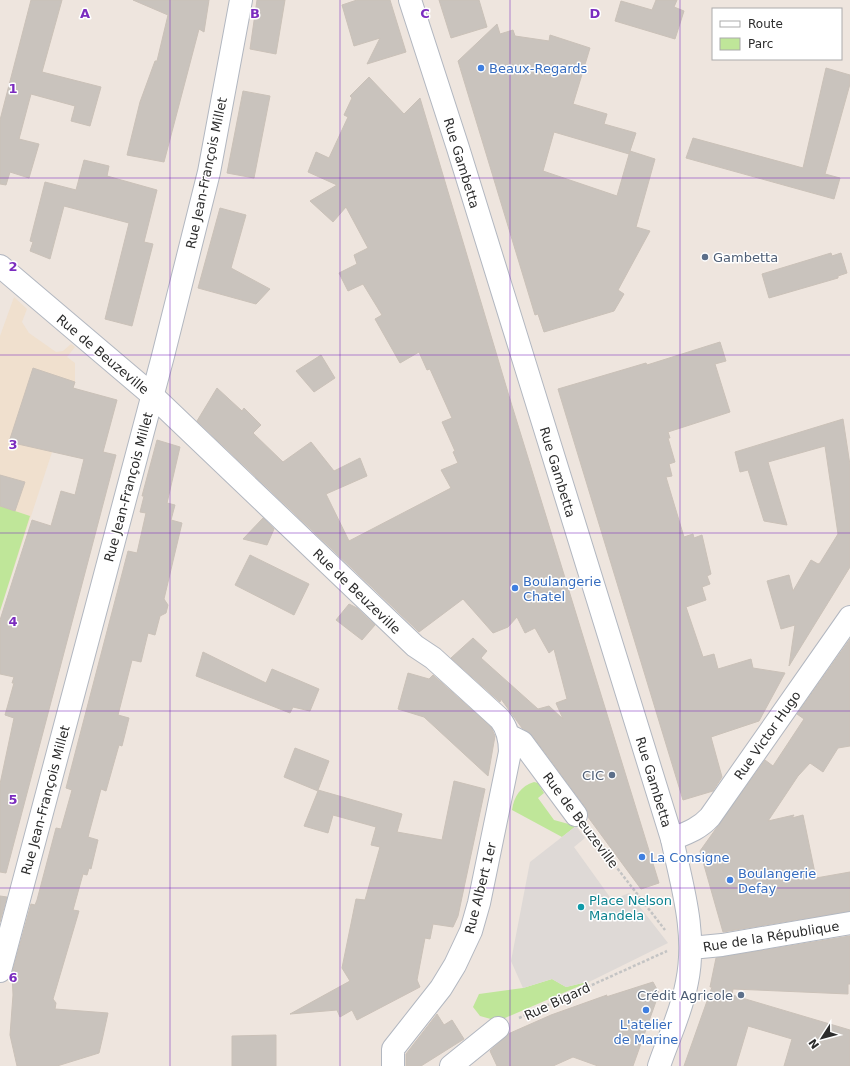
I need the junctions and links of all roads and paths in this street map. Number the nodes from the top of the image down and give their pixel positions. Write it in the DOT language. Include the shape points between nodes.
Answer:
graph roads {
  1 [pos="241,0"];
  2 [pos="410,0"];
  3 [pos="0,266"];
  4 [pos="152,395"];
  5 [pos="850,617"];
  6 [pos="510,736"];
  7 [pos="576,815"];
  8 [pos="672,838"];
  9 [pos="850,923"];
  10 [pos="666,931"];
  11 [pos="681,949"];
  12 [pos="0,971"];
  13 [pos="498,1028"];
  14 [pos="393,1066"];
  15 [pos="451,1066"];
  16 [pos="659,1066"];
  1 -- 4 [label="street, Rue Jean-François Millet" via="209,172"];
  2 -- 8 [label="street, Rue Gambetta"];
  3 -- 4 [label="street, Rue de Beuzeville"];
  4 -- 6 [label="street, Rue de Beuzeville" via="415,646 433,658 500,719"];
  4 -- 12 [label="street, Rue Jean-François Millet"];
  5 -- 8 [label="street, Rue Victor Hugo" via="710,817 694,830"];
  6 -- 7 [label="street, Rue de Beuzeville" via="522,742"];
  6 -- 14 [label="street, Rue Albert 1er" via="510,752 471,931 441,988 393,1049"];
  7 -- 10 [label="path, Rue de Beuzeville"];
  8 -- 11 [label="street, Rue Gambetta" via="688,913"];
  9 -- 11 [label="street, Rue de la République" via="722,945"];
  11 -- 13 [label="path, Rue Bigard"];
  11 -- 16 [label="street, Rue Gambetta" via="687,984"];
  13 -- 15 [label="street"];
}
